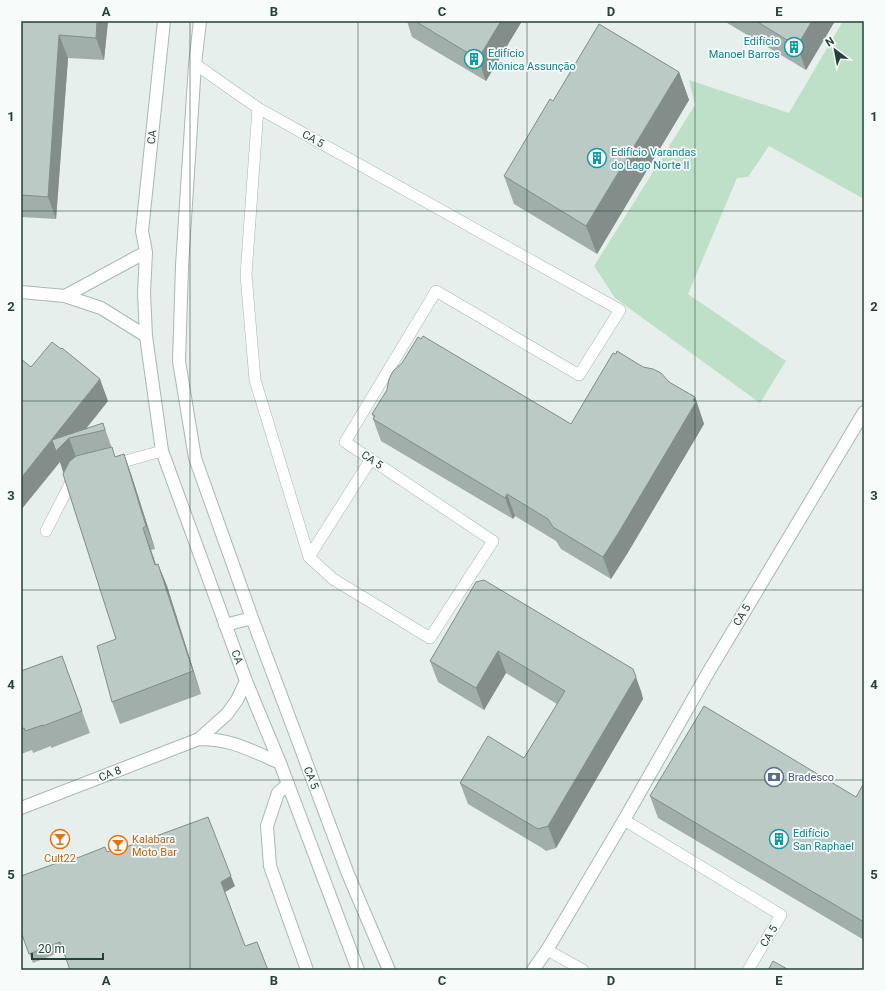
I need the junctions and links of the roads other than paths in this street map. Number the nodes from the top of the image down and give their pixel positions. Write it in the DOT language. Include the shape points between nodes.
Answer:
graph roads {
  1 [pos="164,21"];
  2 [pos="200,21"];
  3 [pos="195,64"];
  4 [pos="258,108"];
  5 [pos="146,252"];
  6 [pos="21,292"];
  7 [pos="65,296"];
  8 [pos="146,336"];
  9 [pos="864,412"];
  10 [pos="162,451"];
  11 [pos="371,459"];
  12 [pos="102,467"];
  13 [pos="81,472"];
  14 [pos="46,531"];
  15 [pos="309,557"];
  16 [pos="252,618"];
  17 [pos="225,625"];
  18 [pos="246,681"];
  19 [pos="199,739"];
  20 [pos="280,763"];
  21 [pos="288,784"];
  22 [pos="21,808"];
  23 [pos="624,820"];
  24 [pos="547,950"];
  25 [pos="307,970"];
  26 [pos="358,970"];
  27 [pos="389,970"];
  28 [pos="533,970"];
  29 [pos="583,970"];
  30 [pos="748,970"];
  1 -- 5 [label="street, CA" via="142,231"];
  2 -- 3 [label="street, CA 5"];
  3 -- 4 [label="lane, CA 5"];
  3 -- 16 [label="street, CA 5" via="182,266 179,361 195,458"];
  4 -- 11 [label="lane, CA 5" via="620,310 579,375 436,291 345,442"];
  4 -- 15 [label="lane, CA 5" via="246,275 255,380"];
  5 -- 7 [label="street"];
  5 -- 8 [label="street, CA"];
  6 -- 7 [label="street"];
  7 -- 8 [label="street" via="101,308"];
  8 -- 10 [label="street, CA"];
  9 -- 23 [label="street, CA 5" via="709,670"];
  10 -- 12 [label="lane"];
  10 -- 17 [label="street, CA"];
  11 -- 15 [label="lane"];
  11 -- 15 [label="lane, CA 5" via="493,541 430,638 333,580"];
  13 -- 14 [label="lane" via="72,480"];
  16 -- 17 [label="street"];
  16 -- 27 [label="street, CA 5" via="348,874"];
  17 -- 18 [label="street, CA"];
  18 -- 19 [label="street, CA 8" via="227,714"];
  18 -- 20 [label="street, CA"];
  19 -- 20 [label="street, CA 8" via="217,739 236,744"];
  19 -- 22 [label="street, CA 8"];
  20 -- 21 [label="street, CA"];
  21 -- 25 [label="street" via="278,793 267,826 270,866"];
  21 -- 26 [label="street, CA"];
  23 -- 24 [label="street, CA 5"];
  23 -- 30 [label="lane, CA 5" via="781,915"];
  24 -- 28 [label="street, CA 5"];
  24 -- 29 [label="lane"];
}
